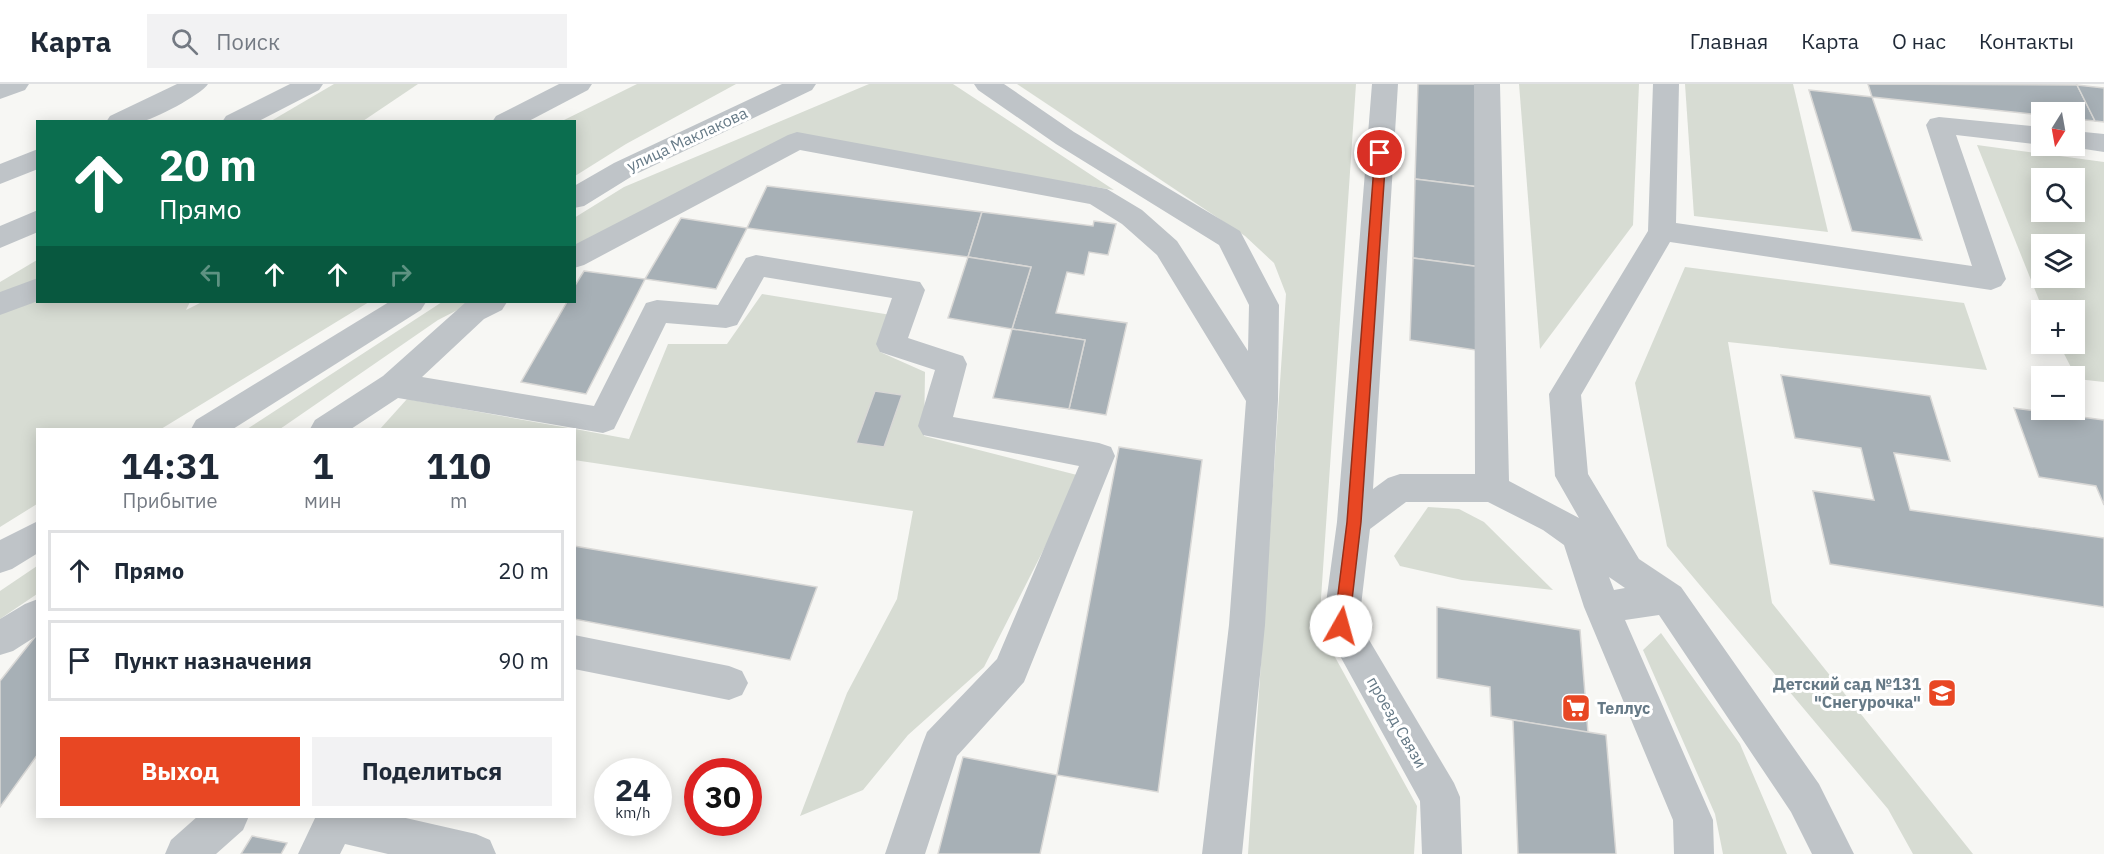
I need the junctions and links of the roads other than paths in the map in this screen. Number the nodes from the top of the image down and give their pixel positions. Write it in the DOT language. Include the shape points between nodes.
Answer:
graph roads {
  1 [pos="16,84"];
  2 [pos="195,84"];
  3 [pos="310,84"];
  4 [pos="579,84"];
  5 [pos="803,84"];
  6 [pos="987,84"];
  7 [pos="1385,84"];
  8 [pos="1487,84"];
  9 [pos="1666,84"];
  10 [pos="0,91"];
  11 [pos="122,120"];
  12 [pos="239,120"];
  13 [pos="508,120"];
  14 [pos="2031,135"];
  15 [pos="2085,141"];
  16 [pos="2104,143"];
  17 [pos="36,159"];
  18 [pos="1,173"];
  19 [pos="576,198"];
  20 [pos="36,221"];
  21 [pos="1662,231"];
  22 [pos="0,238"];
  23 [pos="576,257"];
  24 [pos="36,290"];
  25 [pos="409,303"];
  26 [pos="490,303"];
  27 [pos="0,304"];
  28 [pos="394,385"];
  29 [pos="1262,400"];
  30 [pos="209,428"];
  31 [pos="328,428"];
  32 [pos="1492,488"];
  33 [pos="1354,522"];
  34 [pos="36,536"];
  35 [pos="1578,536"];
  36 [pos="0,558"];
  37 [pos="1627,570"];
  38 [pos="1668,598"];
  39 [pos="1602,607"];
  40 [pos="36,616"];
  41 [pos="0,639"];
  42 [pos="576,652"];
  43 [pos="729,683"];
  44 [pos="227,818"];
  45 [pos="185,854"];
  46 [pos="318,854"];
  47 [pos="476,854"];
  48 [pos="905,854"];
  49 [pos="1222,854"];
  50 [pos="1442,854"];
  51 [pos="1694,854"];
  52 [pos="1833,854"];
  1 -- 10 [label="street"];
  2 -- 11 [label="street"];
  3 -- 12 [label="street"];
  4 -- 13 [label="street"];
  5 -- 19 [label="street, улица Маклакова" via="624,169"];
  6 -- 29 [label="street" via="1065,138 1230,238 1264,305"];
  7 -- 33 [label="street, проезд Связи"];
  8 -- 32 [label="street"];
  9 -- 21 [label="street"];
  14 -- 21 [label="street" via="1939,125 1991,279"];
  15 -- 16 [label="street"];
  17 -- 18 [label="street"];
  20 -- 22 [label="street"];
  21 -- 37 [label="street" via="1565,394 1572,476"];
  23 -- 29 [label="street" via="797,141 1097,196 1132,217 1167,248"];
  24 -- 27 [label="street"];
  25 -- 30 [label="street"];
  26 -- 28 [label="street" via="473,311"];
  28 -- 31 [label="street"];
  28 -- 48 [label="street" via="603,420 657,311 726,317 756,265 910,290 891,344 952,364 934,426 1099,456 1011,670 941,745"];
  29 -- 49 [label="street" via="1247,625"];
  32 -- 33 [label="street" via="1400,488"];
  32 -- 35 [label="street"];
  33 -- 50 [label="street, проезд Связи" via="1341,626 1440,797"];
  34 -- 36 [label="street"];
  35 -- 37 [label="street"];
  35 -- 39 [label="street"];
  37 -- 38 [label="street"];
  38 -- 39 [label="street"];
  38 -- 52 [label="street" via="1805,798"];
  39 -- 51 [label="street" via="1693,820"];
  40 -- 41 [label="street"];
  42 -- 43 [label="street"];
  44 -- 45 [label="street"];
  46 -- 47 [label="street" via="335,822"];
}
